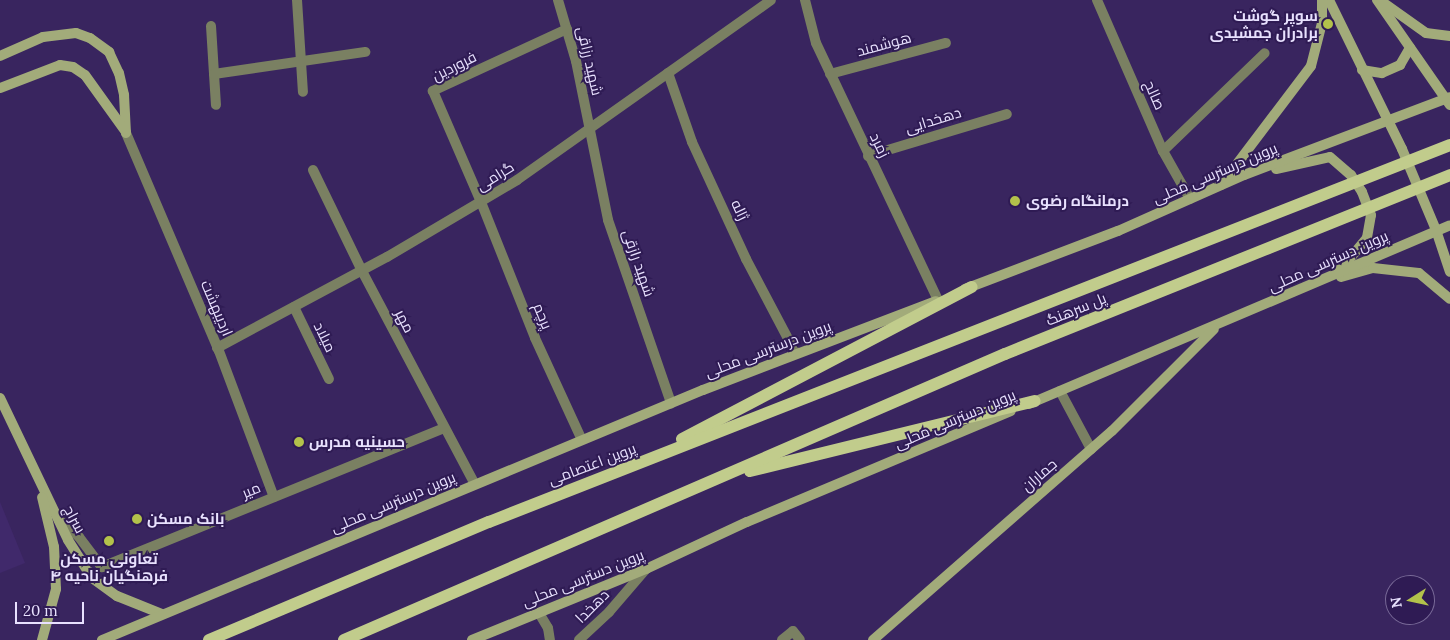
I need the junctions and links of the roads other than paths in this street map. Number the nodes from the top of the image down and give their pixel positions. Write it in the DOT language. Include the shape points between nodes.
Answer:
graph roads {
  1 [pos="297,0"];
  2 [pos="558,0"];
  3 [pos="771,0"];
  4 [pos="805,0"];
  5 [pos="1097,0"];
  6 [pos="1322,0"];
  7 [pos="1329,0"];
  8 [pos="1378,0"];
  9 [pos="211,26"];
  10 [pos="567,29"];
  11 [pos="1450,36"];
  12 [pos="946,43"];
  13 [pos="1410,48"];
  14 [pos="365,52"];
  15 [pos="1264,53"];
  16 [pos="0,56"];
  17 [pos="300,62"];
  18 [pos="1362,70"];
  19 [pos="668,73"];
  20 [pos="214,74"];
  21 [pos="830,74"];
  22 [pos="0,88"];
  23 [pos="303,92"];
  24 [pos="1448,100"];
  25 [pos="216,105"];
  26 [pos="1007,114"];
  27 [pos="1387,121"];
  28 [pos="590,129"];
  29 [pos="126,133"];
  30 [pos="1450,145"];
  31 [pos="1163,151"];
  32 [pos="868,156"];
  33 [pos="313,170"];
  34 [pos="1450,175"];
  35 [pos="1244,176"];
  36 [pos="1221,185"];
  37 [pos="1190,199"];
  38 [pos="481,202"];
  39 [pos="1450,225"];
  40 [pos="1436,230"];
  41 [pos="362,271"];
  42 [pos="1450,272"];
  43 [pos="972,287"];
  44 [pos="1300,290"];
  45 [pos="1450,299"];
  46 [pos="938,300"];
  47 [pos="294,307"];
  48 [pos="1218,324"];
  49 [pos="990,326"];
  50 [pos="217,348"];
  51 [pos="796,354"];
  52 [pos="329,379"];
  53 [pos="1060,391"];
  54 [pos="0,398"];
  55 [pos="1035,402"];
  56 [pos="671,403"];
  57 [pos="444,428"];
  58 [pos="582,440"];
  59 [pos="1091,449"];
  60 [pos="627,468"];
  61 [pos="716,479"];
  62 [pos="38,482"];
  63 [pos="474,484"];
  64 [pos="274,497"];
  65 [pos="58,520"];
  66 [pos="646,569"];
  67 [pos="540,613"];
  68 [pos="162,614"];
  69 [pos="42,640"];
  70 [pos="102,640"];
  71 [pos="209,640"];
  72 [pos="344,640"];
  73 [pos="472,640"];
  74 [pos="550,640"];
  75 [pos="579,640"];
  76 [pos="782,640"];
  77 [pos="800,640"];
  78 [pos="873,640"];
  1 -- 17 [label="street"];
  2 -- 10 [label="street, شهید رزاقی"];
  3 -- 19 [label="street, گرامی"];
  4 -- 21 [label="street, زمرد" via="816,43"];
  5 -- 31 [label="street, صالح"];
  6 -- 36 [label="main road" via="1322,23 1311,66"];
  7 -- 18 [label="main road"];
  8 -- 11 [label="main road" via="1426,33"];
  8 -- 13 [label="main road"];
  9 -- 20 [label="street"];
  10 -- 28 [label="street, شهید رزاقی"];
  10 -- 38 [label="street, فروردین" via="433,91"];
  12 -- 21 [label="street, هوشمند"];
  13 -- 18 [label="main road" via="1400,65 1382,73"];
  13 -- 24 [label="main road"];
  14 -- 17 [label="street"];
  15 -- 31 [label="street"];
  16 -- 29 [label="main road" via="43,37 76,33 90,38 109,52 118,73 124,95"];
  17 -- 20 [label="street"];
  17 -- 23 [label="street"];
  18 -- 27 [label="main road"];
  19 -- 28 [label="street, گرامی"];
  19 -- 51 [label="street, ژاله" via="692,142 746,259"];
  20 -- 25 [label="street"];
  21 -- 32 [label="street, زمرد"];
  22 -- 29 [label="main road" via="60,65 73,67 85,74"];
  24 -- 27 [label="main road, پروین درسترسی محلی"];
  26 -- 32 [label="street, دهخدایی"];
  27 -- 35 [label="main road, پروین درسترسی محلی"];
  27 -- 40 [label="main road"];
  28 -- 38 [label="street, گرامی"];
  28 -- 56 [label="street, شهید رازقی" via="608,220"];
  29 -- 50 [label="street, اردیبهشت"];
  30 -- 49 [label="main road, پل سرهنگ"];
  31 -- 37 [label="street, صالح"];
  32 -- 46 [label="street, زمرد"];
  33 -- 41 [label="street, مهر"];
  34 -- 61 [label="main road, پل سرهنگ" via="1005,354"];
  35 -- 36 [label="main road, پروین درسترسی محلی"];
  35 -- 44 [label="main road" via="1330,158 1351,174 1362,192 1371,215 1367,238 1347,262"];
  36 -- 37 [label="main road, پروین درسترسی محلی"];
  37 -- 43 [label="main road, پروین درسترسی محلی" via="1118,231"];
  38 -- 41 [label="street, گرامی"];
  38 -- 58 [label="street, پرچم" via="535,338"];
  39 -- 40 [label="main road, پروین دسترسی محلی"];
  40 -- 42 [label="main road"];
  40 -- 44 [label="main road, پروین دسترسی محلی"];
  41 -- 47 [label="street, گرامی"];
  41 -- 57 [label="street, مهر"];
  43 -- 46 [label="main road, پروین درسترسی محلی"];
  43 -- 60 [label="main road"];
  44 -- 45 [label="main road" via="1373,268 1418,273"];
  44 -- 48 [label="main road, پروین دسترسی محلی"];
  46 -- 51 [label="main road, پروین درسترسی محلی"];
  47 -- 50 [label="street, گرامی"];
  47 -- 52 [label="street, میلاد"];
  48 -- 53 [label="main road, پروین دسترسی محلی"];
  48 -- 59 [label="main road, جماران"];
  49 -- 60 [label="main road, پروین اعتصامی"];
  50 -- 64 [label="street, اردیبهشت"];
  51 -- 56 [label="main road, پروین درسترسی محلی"];
  53 -- 55 [label="main road, پروین دسترسی محلی"];
  53 -- 59 [label="street"];
  54 -- 62 [label="main road, سراج"];
  55 -- 61 [label="main road"];
  55 -- 66 [label="main road, پروین دسترسی محلی" via="747,522"];
  56 -- 58 [label="main road, پروین درسترسی محلی"];
  57 -- 63 [label="street, مهر"];
  57 -- 64 [label="street, میر"];
  58 -- 63 [label="main road, پروین درسترسی محلی"];
  59 -- 78 [label="main road, جماران"];
  60 -- 71 [label="main road, پروین اعتصامی" via="489,522"];
  61 -- 72 [label="main road"];
  62 -- 65 [label="main road, سراج"];
  62 -- 69 [label="main road, سراج" via="54,546 56,589"];
  63 -- 68 [label="main road, پروین درسترسی محلی"];
  64 -- 65 [label="street, میر" via="102,567 79,537"];
  65 -- 68 [label="main road, سراج" via="92,578 117,596"];
  66 -- 67 [label="main road, پروین دسترسی محلی"];
  66 -- 75 [label="street, دهخدا" via="609,612"];
  67 -- 73 [label="main road, پروین دسترسی محلی"];
  67 -- 74 [label="street"];
  68 -- 70 [label="main road, پروین درسترسی محلی"];
  76 -- 77 [label="street" via="793,631"];
}
